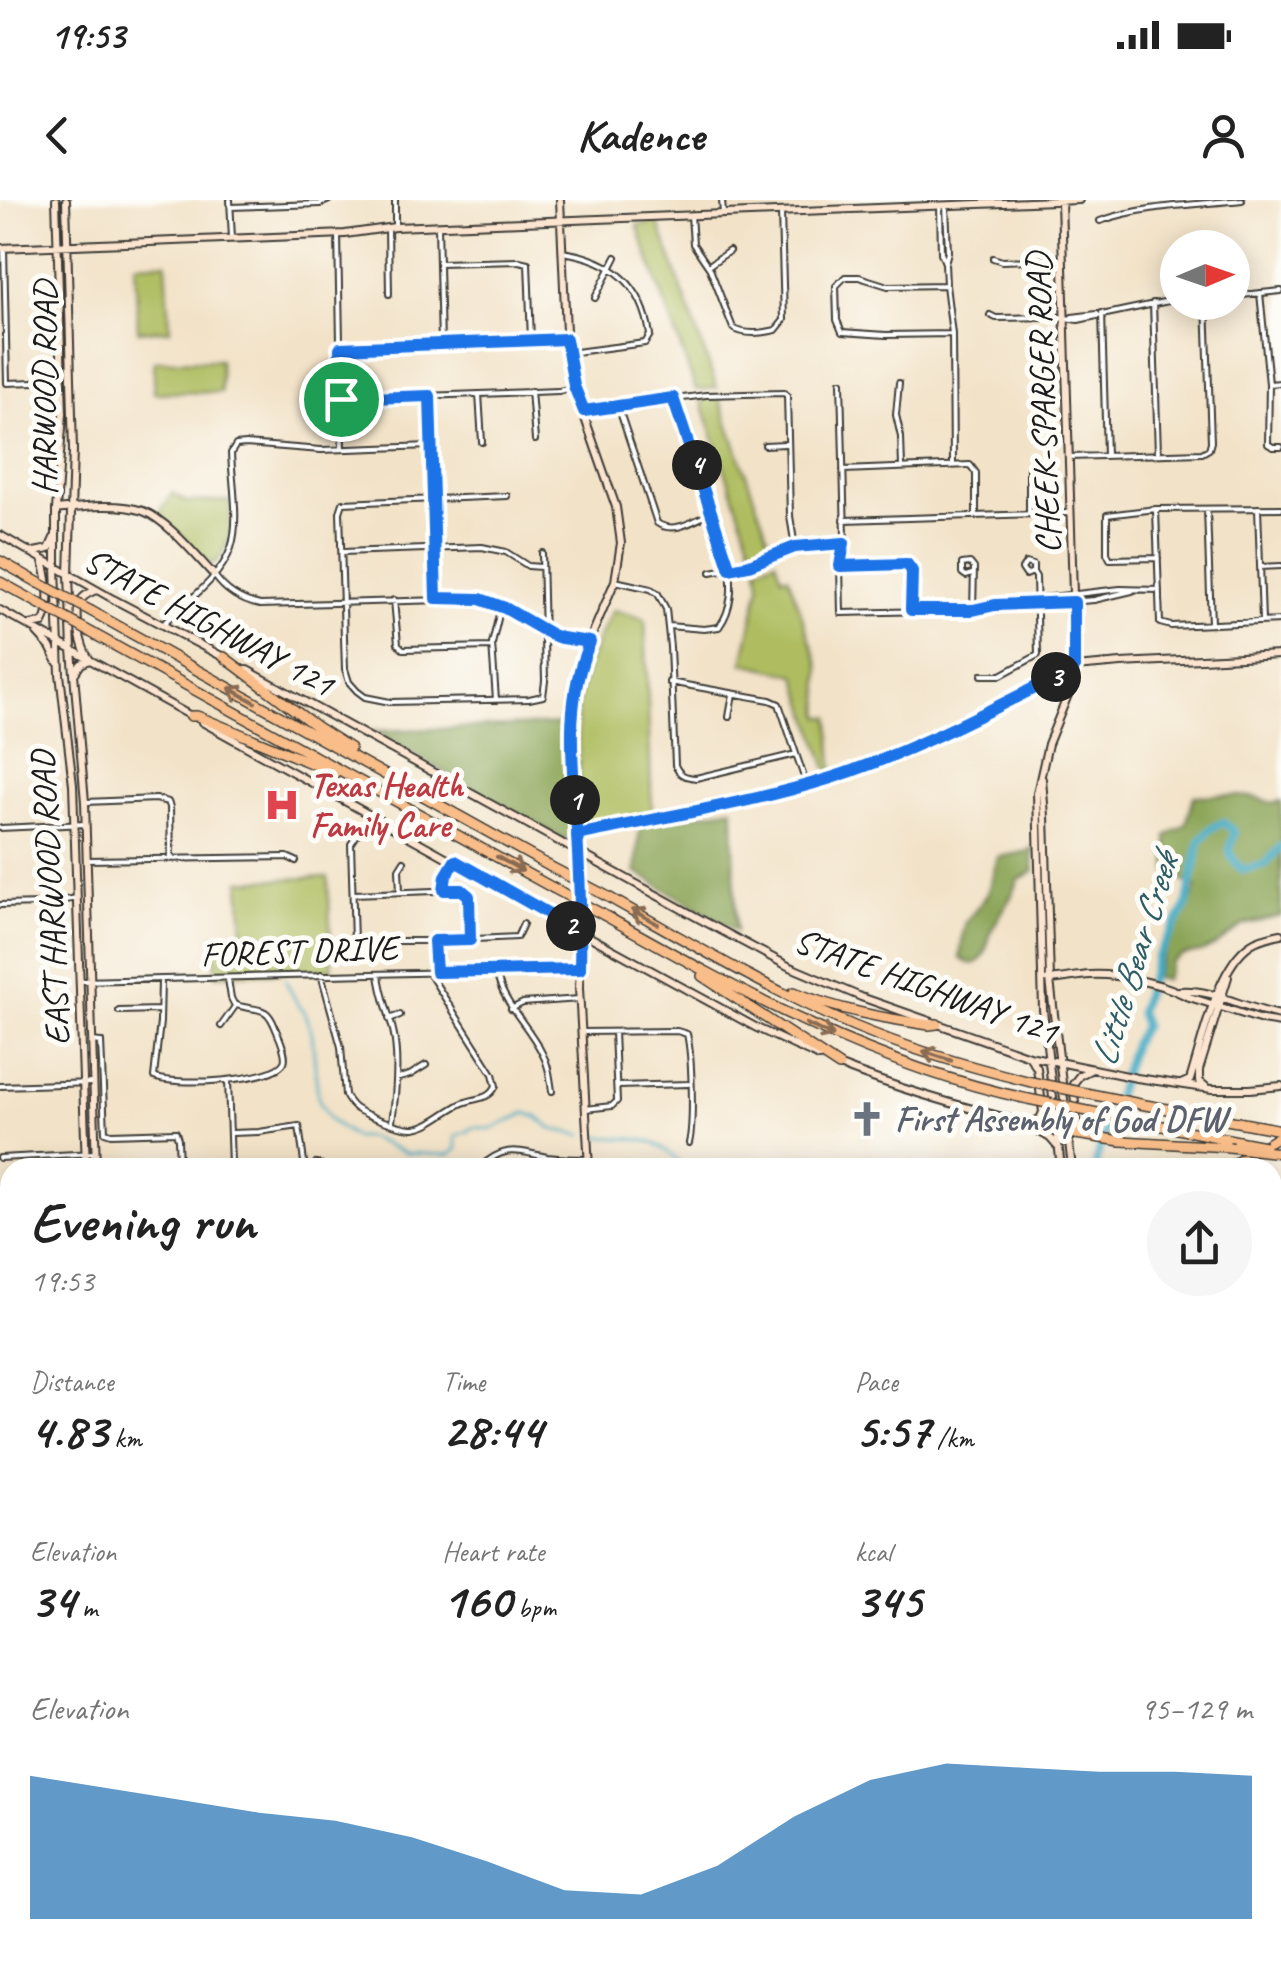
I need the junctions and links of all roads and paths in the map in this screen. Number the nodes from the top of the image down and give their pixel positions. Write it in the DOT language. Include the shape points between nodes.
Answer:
graph roads {
  1 [pos="56,200"];
  2 [pos="66,200"];
  3 [pos="329,200"];
  4 [pos="395,200"];
  5 [pos="560,200"];
  6 [pos="722,200"];
  7 [pos="1061,200"];
  8 [pos="1079,200"];
  9 [pos="1242,200"];
  10 [pos="974,202"];
  11 [pos="230,203"];
  12 [pos="1174,203"];
  13 [pos="943,205"];
  14 [pos="781,212"];
  15 [pos="723,214"];
  16 [pos="691,216"];
  17 [pos="561,221"];
  18 [pos="1100,221"];
  19 [pos="438,226"];
  20 [pos="392,227"];
  21 [pos="338,234"];
  22 [pos="232,238"];
  23 [pos="68,245"];
  24 [pos="58,246"];
  25 [pos="2,248"];
  26 [pos="729,250"];
  27 [pos="562,252"];
  28 [pos="616,257"];
  29 [pos="993,258"];
  30 [pos="1063,259"];
  31 [pos="439,263"];
  32 [pos="708,266"];
  33 [pos="610,267"];
  34 [pos="946,285"];
  35 [pos="1281,291"];
  36 [pos="1260,293"];
  37 [pos="389,294"];
  38 [pos="1250,294"];
  39 [pos="595,298"];
  40 [pos="1160,302"];
  41 [pos="1154,303"];
  42 [pos="1099,314"];
  43 [pos="990,315"];
  44 [pos="60,316"];
  45 [pos="1068,317"];
  46 [pos="70,318"];
  47 [pos="1207,320"];
  48 [pos="952,334"];
  49 [pos="566,339"];
  50 [pos="532,340"];
  51 [pos="442,344"];
  52 [pos="340,348"];
  53 [pos="567,353"];
  54 [pos="72,380"];
  55 [pos="62,381"];
  56 [pos="842,382"];
  57 [pos="899,382"];
  58 [pos="1281,383"];
  59 [pos="1269,384"];
  60 [pos="574,386"];
  61 [pos="531,391"];
  62 [pos="479,394"];
  63 [pos="430,396"];
  64 [pos="673,398"];
  65 [pos="341,399"];
  66 [pos="618,406"];
  67 [pos="584,411"];
  68 [pos="534,440"];
  69 [pos="482,442"];
  70 [pos="787,444"];
  71 [pos="764,445"];
  72 [pos="431,446"];
  73 [pos="1281,447"];
  74 [pos="342,449"];
  75 [pos="60,450"];
  76 [pos="72,450"];
  77 [pos="1158,455"];
  78 [pos="1106,456"];
  79 [pos="1069,457"];
  80 [pos="953,466"];
  81 [pos="902,468"];
  82 [pos="1029,468"];
  83 [pos="843,470"];
  84 [pos="506,496"];
  85 [pos="432,499"];
  86 [pos="70,508"];
  87 [pos="1258,508"];
  88 [pos="1281,508"];
  89 [pos="1207,509"];
  90 [pos="56,510"];
  91 [pos="1156,510"];
  92 [pos="713,512"];
  93 [pos="1070,512"];
  94 [pos="1030,513"];
  95 [pos="976,514"];
  96 [pos="844,520"];
  97 [pos="55,530"];
  98 [pos="0,535"];
  99 [pos="844,543"];
  100 [pos="795,547"];
  101 [pos="434,550"];
  102 [pos="33,552"];
  103 [pos="342,552"];
  104 [pos="542,552"];
  105 [pos="70,558"];
  106 [pos="1158,558"];
  107 [pos="0,562"];
  108 [pos="840,566"];
  109 [pos="1281,566"];
  110 [pos="56,567"];
  111 [pos="541,567"];
  112 [pos="1260,567"];
  113 [pos="730,569"];
  114 [pos="711,572"];
  115 [pos="1033,572"];
  116 [pos="972,574"];
  117 [pos="69,575"];
  118 [pos="214,575"];
  119 [pos="615,581"];
  120 [pos="0,582"];
  121 [pos="97,590"];
  122 [pos="1159,590"];
  123 [pos="436,598"];
  124 [pos="1074,598"];
  125 [pos="394,600"];
  126 [pos="1038,602"];
  127 [pos="343,604"];
  128 [pos="501,606"];
  129 [pos="0,610"];
  130 [pos="911,610"];
  131 [pos="973,610"];
  132 [pos="1262,621"];
  133 [pos="1281,621"];
  134 [pos="163,624"];
  135 [pos="1211,624"];
  136 [pos="29,625"];
  137 [pos="668,626"];
  138 [pos="544,630"];
  139 [pos="59,642"];
  140 [pos="590,642"];
  141 [pos="492,647"];
  142 [pos="72,650"];
  143 [pos="1281,655"];
  144 [pos="224,657"];
  145 [pos="90,660"];
  146 [pos="1074,668"];
  147 [pos="60,674"];
  148 [pos="75,674"];
  149 [pos="982,675"];
  150 [pos="669,682"];
  151 [pos="733,694"];
  152 [pos="496,700"];
  153 [pos="191,716"];
  154 [pos="729,716"];
  155 [pos="81,740"];
  156 [pos="69,745"];
  157 [pos="796,754"];
  158 [pos="389,776"];
  159 [pos="806,784"];
  160 [pos="374,790"];
  161 [pos="85,802"];
  162 [pos="86,824"];
  163 [pos="74,825"];
  164 [pos="0,828"];
  165 [pos="358,835"];
  166 [pos="577,835"];
  167 [pos="578,853"];
  168 [pos="171,858"];
  169 [pos="75,860"];
  170 [pos="87,860"];
  171 [pos="296,861"];
  172 [pos="404,861"];
  173 [pos="455,861"];
  174 [pos="444,890"];
  175 [pos="400,892"];
  176 [pos="353,894"];
  177 [pos="77,898"];
  178 [pos="88,898"];
  179 [pos="0,905"];
  180 [pos="523,924"];
  181 [pos="581,932"];
  182 [pos="1281,934"];
  183 [pos="470,940"];
  184 [pos="434,941"];
  185 [pos="692,944"];
  186 [pos="78,945"];
  187 [pos="90,945"];
  188 [pos="672,953"];
  189 [pos="580,969"];
  190 [pos="496,971"];
  191 [pos="379,972"];
  192 [pos="436,972"];
  193 [pos="429,973"];
  194 [pos="322,974"];
  195 [pos="228,979"];
  196 [pos="161,980"];
  197 [pos="1046,980"];
  198 [pos="90,981"];
  199 [pos="80,982"];
  200 [pos="580,999"];
  201 [pos="1218,1002"];
  202 [pos="236,1005"];
  203 [pos="512,1009"];
  204 [pos="160,1010"];
  205 [pos="119,1012"];
  206 [pos="400,1015"];
  207 [pos="1281,1015"];
  208 [pos="389,1019"];
  209 [pos="1281,1023"];
  210 [pos="938,1024"];
  211 [pos="221,1026"];
  212 [pos="581,1032"];
  213 [pos="614,1032"];
  214 [pos="1046,1040"];
  215 [pos="82,1041"];
  216 [pos="92,1041"];
  217 [pos="1204,1044"];
  218 [pos="1026,1055"];
  219 [pos="1048,1060"];
  220 [pos="1060,1062"];
  221 [pos="426,1066"];
  222 [pos="839,1066"];
  223 [pos="1094,1069"];
  224 [pos="396,1078"];
  225 [pos="228,1080"];
  226 [pos="93,1082"];
  227 [pos="83,1083"];
  228 [pos="690,1084"];
  229 [pos="1178,1084"];
  230 [pos="0,1086"];
  231 [pos="618,1086"];
  232 [pos="1281,1086"];
  233 [pos="1212,1088"];
  234 [pos="552,1091"];
  235 [pos="585,1110"];
  236 [pos="392,1122"];
  237 [pos="1026,1124"];
  238 [pos="1056,1130"];
  239 [pos="230,1132"];
  240 [pos="1281,1132"];
  241 [pos="1068,1133"];
  242 [pos="1085,1136"];
  243 [pos="690,1143"];
  244 [pos="1234,1144"];
  245 [pos="1059,1148"];
  246 [pos="1281,1151"];
  247 [pos="95,1153"];
  248 [pos="86,1154"];
  249 [pos="0,1158"];
  250 [pos="86,1158"];
  251 [pos="95,1158"];
  252 [pos="179,1158"];
  253 [pos="231,1158"];
  254 [pos="303,1158"];
  255 [pos="491,1158"];
  256 [pos="562,1158"];
  257 [pos="588,1158"];
  258 [pos="1060,1158"];
  259 [pos="1071,1158"];
  260 [pos="1241,1158"];
  1 -- 24 [label="main road, HARWOOD ROAD"];
  2 -- 23 [label="main road, HARWOOD ROAD"];
  3 -- 11 [label="street"];
  4 -- 20 [label="street"];
  5 -- 17 [label="main road"];
  6 -- 15 [label="street"];
  7 -- 8 [label="main road"];
  7 -- 10 [label="main road"];
  7 -- 30 [label="main road, CHEEK-SPARGER ROAD"];
  9 -- 12 [label="street"];
  10 -- 13 [label="main road"];
  11 -- 22 [label="street"];
  12 -- 18 [label="street"];
  13 -- 14 [label="main road"];
  13 -- 34 [label="street"];
  14 -- 15 [label="main road"];
  14 -- 32 [label="street" via="780,327 734,330"];
  15 -- 16 [label="main road"];
  16 -- 17 [label="main road"];
  16 -- 32 [label="street" via="692,244"];
  17 -- 19 [label="main road"];
  17 -- 27 [label="main road"];
  19 -- 20 [label="main road"];
  19 -- 31 [label="street"];
  20 -- 21 [label="main road"];
  20 -- 37 [label="street"];
  21 -- 22 [label="main road"];
  21 -- 52 [label="street"];
  22 -- 23 [label="main road"];
  23 -- 24 [label="main road"];
  23 -- 46 [label="main road, HARWOOD ROAD"];
  24 -- 25 [label="main road"];
  24 -- 44 [label="main road, HARWOOD ROAD"];
  25 -- 55 [label="street" via="7,382"];
  26 -- 32 [label="street"];
  27 -- 33 [label="street"];
  27 -- 49 [label="main road"];
  28 -- 33 [label="street"];
  29 -- 30 [label="street"];
  30 -- 45 [label="main road, CHEEK-SPARGER ROAD"];
  31 -- 50 [label="street" via="528,264"];
  31 -- 51 [label="street"];
  33 -- 39 [label="street"];
  33 -- 53 [label="street" via="640,302 650,339"];
  34 -- 48 [label="street"];
  34 -- 48 [label="street" via="888,286 846,277 836,286 837,320 842,332"];
  35 -- 36 [label="street"];
  36 -- 38 [label="street"];
  36 -- 59 [label="street"];
  40 -- 41 [label="street"];
  41 -- 42 [label="street"];
  41 -- 77 [label="street"];
  42 -- 45 [label="street"];
  42 -- 78 [label="street"];
  43 -- 45 [label="street"];
  44 -- 46 [label="main road"];
  44 -- 55 [label="main road, HARWOOD ROAD"];
  45 -- 79 [label="main road, CHEEK-SPARGER ROAD"];
  46 -- 54 [label="main road, HARWOOD ROAD"];
  47 -- 77 [label="street" via="1209,450"];
  48 -- 80 [label="street"];
  49 -- 50 [label="street"];
  49 -- 53 [label="main road"];
  50 -- 51 [label="street"];
  51 -- 52 [label="street"];
  52 -- 65 [label="street"];
  53 -- 60 [label="main road"];
  54 -- 55 [label="main road"];
  54 -- 76 [label="main road, HARWOOD ROAD"];
  55 -- 75 [label="main road, HARWOOD ROAD"];
  56 -- 83 [label="street"];
  57 -- 81 [label="street"];
  58 -- 59 [label="street"];
  59 -- 73 [label="street" via="1269,445"];
  60 -- 61 [label="street"];
  60 -- 67 [label="main road"];
  61 -- 62 [label="street"];
  61 -- 68 [label="street"];
  62 -- 63 [label="street"];
  62 -- 69 [label="street"];
  63 -- 65 [label="street"];
  63 -- 72 [label="street"];
  64 -- 66 [label="street"];
  64 -- 70 [label="street" via="784,393"];
  64 -- 92 [label="street"];
  65 -- 74 [label="street"];
  66 -- 67 [label="street"];
  66 -- 92 [label="street" via="657,522 671,528"];
  67 -- 119 [label="main road" via="620,524"];
  70 -- 71 [label="street"];
  70 -- 100 [label="street"];
  72 -- 74 [label="street"];
  72 -- 85 [label="street"];
  74 -- 118 [label="street" via="233,449 234,538"];
  75 -- 76 [label="main road"];
  75 -- 90 [label="main road, HARWOOD ROAD"];
  76 -- 86 [label="main road, HARWOOD ROAD"];
  77 -- 78 [label="street"];
  78 -- 79 [label="street"];
  79 -- 93 [label="main road, CHEEK-SPARGER ROAD"];
  80 -- 81 [label="street"];
  80 -- 95 [label="street" via="974,468"];
  81 -- 83 [label="street"];
  82 -- 94 [label="street"];
  83 -- 96 [label="street"];
  84 -- 85 [label="street"];
  85 -- 101 [label="street"];
  85 -- 103 [label="street" via="344,504"];
  86 -- 90 [label="main road"];
  86 -- 105 [label="main road, HARWOOD ROAD"];
  86 -- 118 [label="main road" via="142,511"];
  87 -- 88 [label="street"];
  87 -- 89 [label="street"];
  87 -- 112 [label="street"];
  89 -- 91 [label="street"];
  89 -- 135 [label="street"];
  90 -- 97 [label="main road, HARWOOD ROAD"];
  91 -- 106 [label="street"];
  91 -- 106 [label="street" via="1105,518 1110,559"];
  92 -- 113 [label="street"];
  93 -- 94 [label="street"];
  93 -- 124 [label="main road, CHEEK-SPARGER ROAD"];
  94 -- 95 [label="street"];
  95 -- 96 [label="street"];
  96 -- 99 [label="street"];
  97 -- 102 [label="main road" via="49,549"];
  97 -- 110 [label="main road, HARWOOD ROAD"];
  98 -- 102 [label="main road, STATE HIGHWAY 121"];
  99 -- 100 [label="street"];
  99 -- 108 [label="street"];
  100 -- 113 [label="street"];
  101 -- 103 [label="street"];
  101 -- 111 [label="street" via="494,548"];
  101 -- 123 [label="street"];
  102 -- 110 [label="main road, STATE HIGHWAY 121"];
  102 -- 136 [label="main road" via="45,563 48,616"];
  103 -- 127 [label="street"];
  104 -- 111 [label="street"];
  105 -- 117 [label="main road, HARWOOD ROAD"];
  105 -- 121 [label="main road"];
  106 -- 122 [label="street"];
  158 -- 107 [label="highway, one-way, bridge"];
  108 -- 130 [label="street" via="907,564"];
  108 -- 130 [label="street" via="841,613"];
  109 -- 112 [label="street"];
  110 -- 117 [label="main road, STATE HIGHWAY 121"];
  110 -- 139 [label="main road, EAST HARWOOD ROAD"];
  111 -- 138 [label="street"];
  112 -- 132 [label="street"];
  113 -- 114 [label="street"];
  113 -- 137 [label="street" via="732,594 719,627"];
  115 -- 126 [label="street"];
  116 -- 131 [label="street"];
  117 -- 121 [label="main road, STATE HIGHWAY 121"];
  117 -- 142 [label="main road, EAST HARWOOD ROAD"];
  118 -- 127 [label="street" via="250,602"];
  118 -- 134 [label="street"];
  119 -- 137 [label="street" via="658,594"];
  119 -- 140 [label="main road"];
  120 -- 160 [label="highway, bridge"];
  121 -- 134 [label="main road, STATE HIGHWAY 121"];
  121 -- 145 [label="main road" via="80,601 82,650"];
  122 -- 124 [label="street"];
  122 -- 135 [label="street" via="1160,624"];
  123 -- 125 [label="street"];
  123 -- 128 [label="street"];
  124 -- 126 [label="street"];
  124 -- 146 [label="main road, CHEEK-SPARGER ROAD"];
  125 -- 127 [label="street"];
  125 -- 141 [label="street" via="403,649"];
  126 -- 131 [label="street"];
  126 -- 149 [label="street" via="1038,655 1001,675"];
  127 -- 152 [label="street" via="345,669 365,697"];
  128 -- 138 [label="street"];
  128 -- 141 [label="street"];
  129 -- 136 [label="main road"];
  130 -- 131 [label="street"];
  132 -- 133 [label="street"];
  132 -- 135 [label="street"];
  134 -- 144 [label="main road, STATE HIGHWAY 121"];
  136 -- 139 [label="main road"];
  136 -- 147 [label="main road" via="50,647"];
  137 -- 150 [label="street"];
  138 -- 140 [label="street"];
  138 -- 152 [label="street" via="543,696"];
  139 -- 142 [label="main road"];
  139 -- 147 [label="main road, EAST HARWOOD ROAD"];
  140 -- 166 [label="main road" via="570,726"];
  141 -- 152 [label="street"];
  142 -- 145 [label="main road"];
  142 -- 148 [label="main road, EAST HARWOOD ROAD"];
  143 -- 146 [label="main road"];
  144 -- 158 [label="highway"];
  144 -- 167 [label="main road, STATE HIGHWAY 121"];
  145 -- 148 [label="main road"];
  145 -- 153 [label="main road"];
  146 -- 159 [label="main road" via="931,740"];
  146 -- 197 [label="main road, CHEEK-SPARGER ROAD" via="1037,792"];
  147 -- 156 [label="main road, EAST HARWOOD ROAD"];
  148 -- 155 [label="main road, EAST HARWOOD ROAD"];
  150 -- 151 [label="street"];
  150 -- 157 [label="street" via="674,766 682,775 707,776"];
  151 -- 154 [label="street"];
  151 -- 157 [label="street" via="778,704"];
  153 -- 160 [label="highway"];
  153 -- 173 [label="main road"];
  155 -- 156 [label="main road"];
  155 -- 161 [label="main road, EAST HARWOOD ROAD"];
  156 -- 163 [label="main road, EAST HARWOOD ROAD"];
  157 -- 159 [label="street"];
  185 -- 158 [label="highway, one-way, bridge"];
  159 -- 166 [label="main road"];
  160 -- 188 [label="highway, one-way, bridge"];
  161 -- 162 [label="main road, EAST HARWOOD ROAD"];
  161 -- 168 [label="street" via="168,802"];
  162 -- 163 [label="street"];
  162 -- 170 [label="main road, EAST HARWOOD ROAD"];
  163 -- 164 [label="street"];
  163 -- 169 [label="main road, EAST HARWOOD ROAD"];
  165 -- 176 [label="street" via="351,844"];
  166 -- 167 [label="main road"];
  167 -- 181 [label="main road"];
  167 -- 210 [label="main road, STATE HIGHWAY 121" via="788,966"];
  168 -- 170 [label="street"];
  168 -- 171 [label="street"];
  169 -- 170 [label="main road"];
  169 -- 177 [label="main road, EAST HARWOOD ROAD"];
  170 -- 178 [label="main road, EAST HARWOOD ROAD"];
  172 -- 175 [label="street"];
  173 -- 174 [label="street"];
  173 -- 181 [label="main road"];
  174 -- 175 [label="street"];
  174 -- 183 [label="street" via="469,896"];
  175 -- 176 [label="street"];
  176 -- 184 [label="street" via="354,941"];
  177 -- 178 [label="main road"];
  177 -- 179 [label="street"];
  177 -- 186 [label="main road, EAST HARWOOD ROAD"];
  178 -- 187 [label="main road, EAST HARWOOD ROAD"];
  180 -- 183 [label="street" via="516,937"];
  181 -- 189 [label="main road"];
  181 -- 222 [label="main road"];
  182 -- 201 [label="main road" via="1250,944 1236,957"];
  183 -- 184 [label="street"];
  184 -- 192 [label="street"];
  185 -- 210 [label="highway" via="841,1009"];
  240 -- 185 [label="highway, one-way, bridge" via="962,1064 855,1026"];
  186 -- 187 [label="main road"];
  186 -- 199 [label="main road, EAST HARWOOD ROAD"];
  187 -- 198 [label="main road, EAST HARWOOD ROAD"];
  188 -- 222 [label="highway"];
  188 -- 244 [label="highway, one-way, bridge" via="784,1014 924,1071"];
  189 -- 190 [label="street, FOREST DRIVE"];
  189 -- 200 [label="main road"];
  190 -- 192 [label="street, FOREST DRIVE"];
  190 -- 203 [label="street"];
  191 -- 193 [label="street, FOREST DRIVE"];
  191 -- 194 [label="street, FOREST DRIVE"];
  191 -- 208 [label="street"];
  192 -- 193 [label="street, FOREST DRIVE"];
  193 -- 236 [label="street" via="496,1086 482,1100 466,1101 417,1127"];
  194 -- 195 [label="street, FOREST DRIVE"];
  194 -- 236 [label="street" via="341,1046 345,1096 352,1107"];
  195 -- 196 [label="street, FOREST DRIVE"];
  195 -- 202 [label="street"];
  196 -- 198 [label="street, FOREST DRIVE"];
  196 -- 204 [label="street"];
  197 -- 201 [label="main road" via="1106,975"];
  197 -- 214 [label="main road, CHEEK-SPARGER ROAD"];
  197 -- 220 [label="main road, CHEEK-SPARGER ROAD"];
  198 -- 199 [label="street, FOREST DRIVE"];
  198 -- 216 [label="main road, EAST HARWOOD ROAD"];
  199 -- 215 [label="main road, EAST HARWOOD ROAD"];
  200 -- 203 [label="street"];
  200 -- 212 [label="main road"];
  201 -- 207 [label="main road"];
  201 -- 209 [label="main road"];
  201 -- 217 [label="main road"];
  202 -- 211 [label="street"];
  202 -- 225 [label="street" via="270,1018 284,1061"];
  203 -- 234 [label="street" via="541,1049"];
  204 -- 205 [label="street"];
  204 -- 225 [label="street" via="156,1079"];
  206 -- 208 [label="street"];
  208 -- 224 [label="street"];
  210 -- 218 [label="main road, STATE HIGHWAY 121"];
  212 -- 213 [label="street"];
  212 -- 235 [label="main road"];
  213 -- 228 [label="street" via="685,1033"];
  213 -- 231 [label="street"];
  214 -- 218 [label="main road"];
  214 -- 219 [label="main road, CHEEK-SPARGER ROAD"];
  215 -- 216 [label="main road"];
  215 -- 227 [label="main road, EAST HARWOOD ROAD"];
  216 -- 226 [label="main road, EAST HARWOOD ROAD"];
  216 -- 252 [label="street" via="101,1042 105,1132 176,1132"];
  217 -- 229 [label="main road" via="1190,1080"];
  217 -- 233 [label="main road" via="1199,1081"];
  218 -- 219 [label="main road, STATE HIGHWAY 121"];
  218 -- 237 [label="main road" via="1037,1068 1043,1112"];
  219 -- 220 [label="main road, STATE HIGHWAY 121"];
  219 -- 238 [label="main road, CHEEK-SPARGER ROAD"];
  220 -- 223 [label="main road, STATE HIGHWAY 121"];
  220 -- 241 [label="main road, CHEEK-SPARGER ROAD"];
  221 -- 224 [label="street"];
  222 -- 237 [label="main road"];
  223 -- 229 [label="main road, STATE HIGHWAY 121"];
  223 -- 242 [label="main road" via="1073,1087 1078,1131"];
  224 -- 236 [label="street"];
  225 -- 239 [label="street"];
  226 -- 227 [label="street"];
  226 -- 247 [label="main road, EAST HARWOOD ROAD"];
  227 -- 230 [label="street"];
  227 -- 248 [label="main road, EAST HARWOOD ROAD"];
  228 -- 231 [label="street"];
  228 -- 243 [label="street"];
  229 -- 233 [label="main road, STATE HIGHWAY 121"];
  231 -- 235 [label="street" via="616,1104"];
  232 -- 233 [label="main road, STATE HIGHWAY 121"];
  235 -- 257 [label="main road"];
  237 -- 238 [label="main road"];
  237 -- 245 [label="main road"];
  238 -- 241 [label="main road"];
  238 -- 245 [label="main road, CHEEK-SPARGER ROAD"];
  239 -- 253 [label="street"];
  239 -- 254 [label="street" via="299,1126"];
  240 -- 260 [label="main road"];
  241 -- 242 [label="highway"];
  241 -- 259 [label="main road, CHEEK-SPARGER ROAD"];
  242 -- 244 [label="highway"];
  244 -- 246 [label="highway, bridge"];
  245 -- 258 [label="main road, CHEEK-SPARGER ROAD"];
  247 -- 248 [label="street"];
  247 -- 251 [label="main road, EAST HARWOOD ROAD"];
  248 -- 249 [label="street"];
  248 -- 250 [label="main road, EAST HARWOOD ROAD"];
  255 -- 256 [label="street" via="525,1151"];
}
